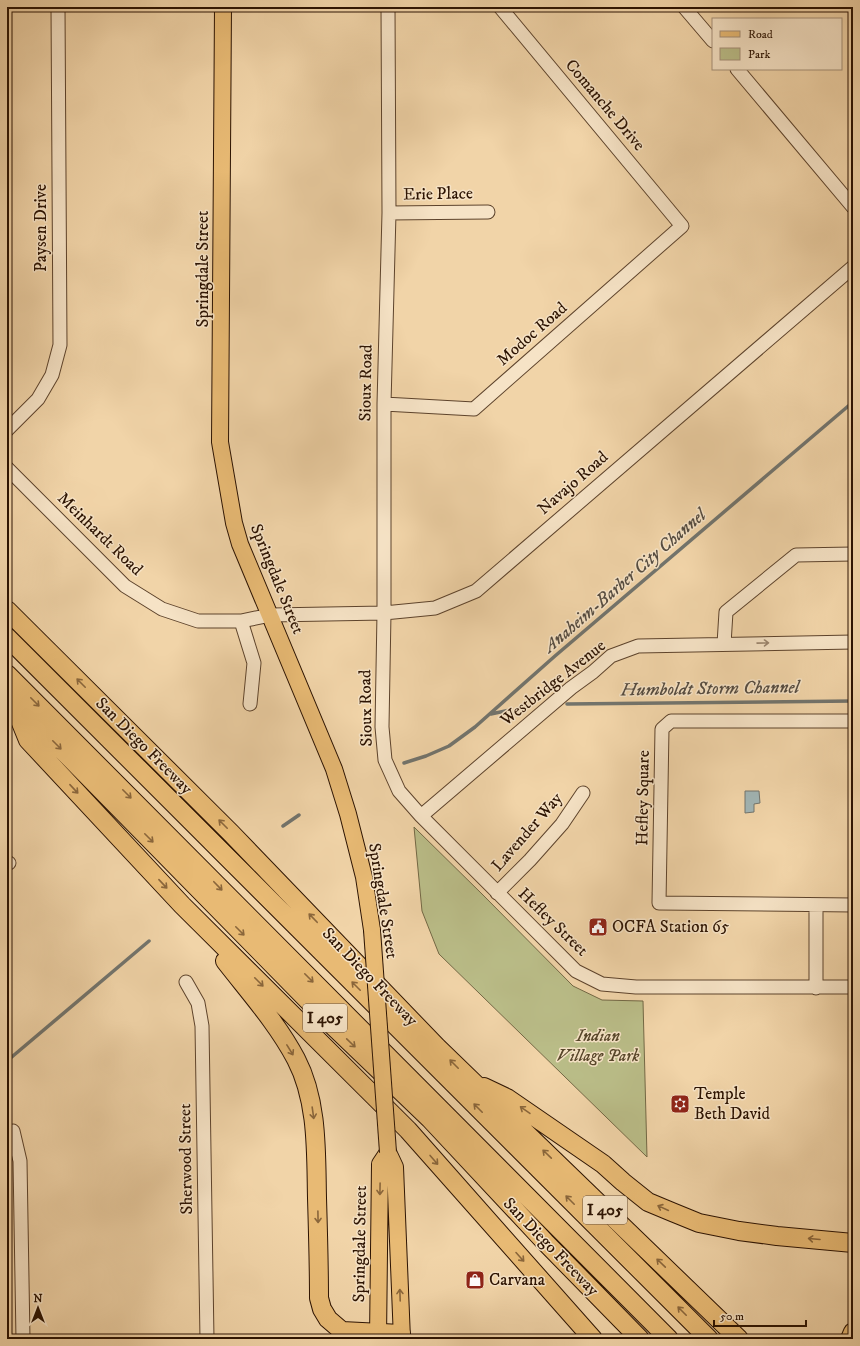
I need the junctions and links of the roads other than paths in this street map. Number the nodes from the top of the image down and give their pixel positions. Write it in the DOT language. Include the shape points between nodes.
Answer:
graph roads {
  1 [pos="58,7"];
  2 [pos="223,7"];
  3 [pos="388,7"];
  4 [pos="500,7"];
  5 [pos="684,7"];
  6 [pos="712,40"];
  7 [pos="738,70"];
  8 [pos="853,207"];
  9 [pos="488,212"];
  10 [pos="389,213"];
  11 [pos="682,226"];
  12 [pos="853,267"];
  13 [pos="384,404"];
  14 [pos="7,430"];
  15 [pos="7,468"];
  16 [pos="853,554"];
  17 [pos="7,610"];
  18 [pos="384,613"];
  19 [pos="271,615"];
  20 [pos="241,621"];
  21 [pos="7,637"];
  22 [pos="853,642"];
  23 [pos="724,644"];
  24 [pos="7,674"];
  25 [pos="9,696"];
  26 [pos="250,704"];
  27 [pos="853,721"];
  28 [pos="385,760"];
  29 [pos="582,794"];
  30 [pos="421,816"];
  31 [pos="497,893"];
  32 [pos="182,905"];
  33 [pos="853,905"];
  34 [pos="816,906"];
  35 [pos="186,982"];
  36 [pos="853,987"];
  37 [pos="816,988"];
  38 [pos="471,1080"];
  39 [pos="13,1131"];
  40 [pos="388,1152"];
  41 [pos="853,1243"];
  42 [pos="853,1332"];
  43 [pos="378,1336"];
  44 [pos="402,1337"];
  45 [pos="23,1339"];
  46 [pos="207,1339"];
  47 [pos="593,1339"];
  48 [pos="640,1339"];
  49 [pos="669,1339"];
  50 [pos="709,1339"];
  51 [pos="739,1339"];
  52 [pos="850,1339"];
  1 -- 14 [label="street, Paysen Drive" via="60,345 52,375 38,399"];
  2 -- 19 [label="main road, Springdale Street" via="220,442 240,544"];
  3 -- 10 [label="street, Sioux Road"];
  4 -- 11 [label="street, Comanche Drive"];
  5 -- 6 [label="street"];
  7 -- 8 [label="street"];
  9 -- 10 [label="street, Erie Place"];
  10 -- 13 [label="street, Sioux Road"];
  11 -- 13 [label="street, Modoc Road" via="474,409"];
  12 -- 18 [label="street, Navajo Road" via="476,590 435,608"];
  13 -- 18 [label="street, Sioux Road"];
  15 -- 20 [label="street, Meinhardt Road" via="125,586 162,609 198,621"];
  16 -- 23 [label="street" via="796,555 726,612"];
  38 -- 17 [label="highway, San Diego Freeway / I 405, one-way" via="232,833"];
  18 -- 19 [label="street, Navajo Road"];
  18 -- 28 [label="street, Sioux Road" via="382,727"];
  19 -- 20 [label="street, Meinhardt Road"];
  19 -- 40 [label="main road, Springdale Street, bridge" via="334,769 364,877 372,930"];
  20 -- 26 [label="street" via="254,663"];
  50 -- 21 [label="highway, one-way"];
  23 -- 22 [label="street, Westbridge Avenue, one-way"];
  23 -- 30 [label="street, Westbridge Avenue" via="638,646 611,656"];
  24 -- 49 [label="highway, one-way"];
  25 -- 32 [label="highway, one-way" via="28,740"];
  25 -- 48 [label="highway, San Diego Freeway / I 405, one-way" via="333,1026 430,1119"];
  27 -- 34 [label="street, Hefley Square" via="671,721 662,729 659,903"];
  28 -- 30 [label="street, Hefley Street" via="399,791"];
  29 -- 31 [label="street, Lavender Way" via="562,824"];
  30 -- 31 [label="street, Hefley Street"];
  31 -- 37 [label="street, Hefley Street" via="576,971 602,984 636,987"];
  32 -- 43 [label="highway, one-way" via="274,1025 296,1059 312,1106 316,1136 319,1298 322,1309 328,1319 342,1331"];
  32 -- 47 [label="highway, one-way" via="408,1130"];
  33 -- 34 [label="street, Hefley Square"];
  34 -- 37 [label="street"];
  35 -- 46 [label="street, Sherwood Street" via="198,1003 202,1026"];
  36 -- 37 [label="street, Hefley Street"];
  41 -- 38 [label="highway, one-way" via="739,1231 699,1223 648,1202 603,1164 507,1098"];
  51 -- 38 [label="highway, San Diego Freeway / I 405, one-way"];
  39 -- 45 [label="street" via="20,1160"];
  40 -- 43 [label="main road, Springdale Street, one-way" via="380,1164"];
  44 -- 40 [label="main road, Springdale Street, one-way" via="395,1167"];
  42 -- 52 [label="highway"];
  43 -- 44 [label="highway"];
}
